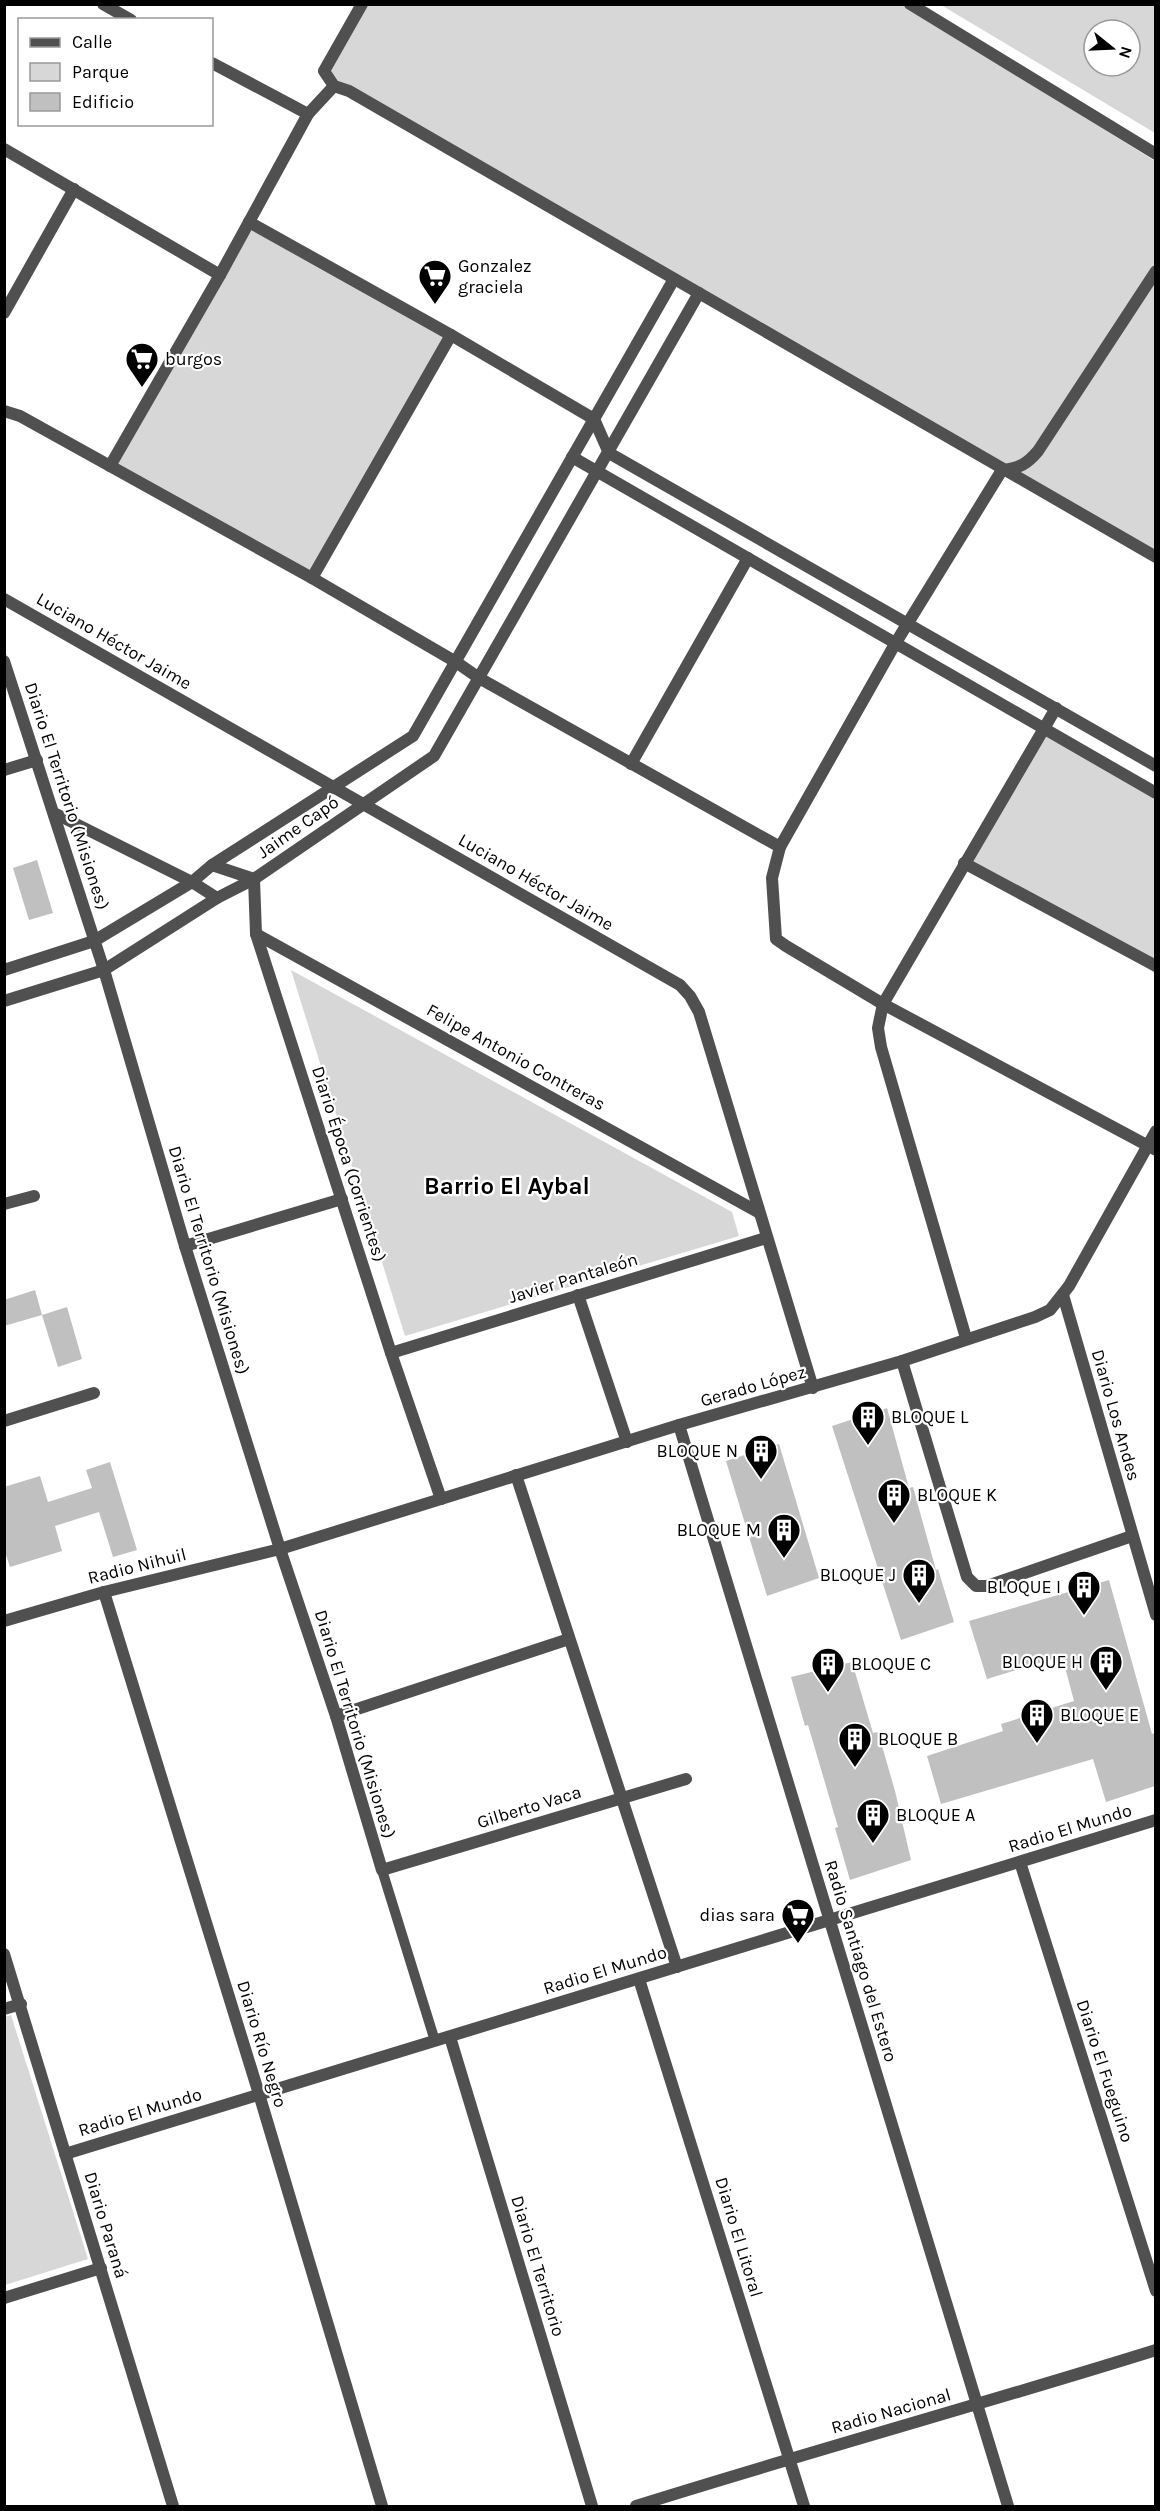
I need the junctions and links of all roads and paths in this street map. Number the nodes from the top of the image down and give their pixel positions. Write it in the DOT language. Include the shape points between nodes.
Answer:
graph roads {
  1 [pos="103,4"];
  2 [pos="362,4"];
  3 [pos="910,4"];
  4 [pos="128,18"];
  5 [pos="213,64"];
  6 [pos="334,86"];
  7 [pos="308,114"];
  8 [pos="4,149"];
  9 [pos="1155,154"];
  10 [pos="74,189"];
  11 [pos="249,222"];
  12 [pos="1155,271"];
  13 [pos="220,275"];
  14 [pos="674,279"];
  15 [pos="699,293"];
  16 [pos="4,313"];
  17 [pos="451,335"];
  18 [pos="4,411"];
  19 [pos="594,419"];
  20 [pos="609,453"];
  21 [pos="572,457"];
  22 [pos="110,466"];
  23 [pos="1002,470"];
  24 [pos="598,472"];
  25 [pos="1155,557"];
  26 [pos="748,558"];
  27 [pos="312,578"];
  28 [pos="4,599"];
  29 [pos="909,624"];
  30 [pos="895,644"];
  31 [pos="4,661"];
  32 [pos="456,662"];
  33 [pos="479,678"];
  34 [pos="1056,708"];
  35 [pos="1044,729"];
  36 [pos="37,760"];
  37 [pos="631,764"];
  38 [pos="1155,766"];
  39 [pos="4,770"];
  40 [pos="334,787"];
  41 [pos="1155,793"];
  42 [pos="363,804"];
  43 [pos="54,813"];
  44 [pos="780,847"];
  45 [pos="964,862"];
  46 [pos="212,865"];
  47 [pos="254,879"];
  48 [pos="192,882"];
  49 [pos="217,898"];
  50 [pos="256,934"];
  51 [pos="94,941"];
  52 [pos="1155,966"];
  53 [pos="4,970"];
  54 [pos="104,970"];
  55 [pos="4,1001"];
  56 [pos="883,1004"];
  57 [pos="1155,1131"];
  58 [pos="1151,1148"];
  59 [pos="34,1196"];
  60 [pos="342,1199"];
  61 [pos="4,1204"];
  62 [pos="758,1212"];
  63 [pos="766,1238"];
  64 [pos="185,1246"];
  65 [pos="578,1295"];
  66 [pos="1063,1295"];
  67 [pos="966,1338"];
  68 [pos="391,1353"];
  69 [pos="902,1361"];
  70 [pos="813,1388"];
  71 [pos="94,1393"];
  72 [pos="4,1421"];
  73 [pos="679,1425"];
  74 [pos="627,1442"];
  75 [pos="516,1475"];
  76 [pos="441,1499"];
  77 [pos="1132,1536"];
  78 [pos="280,1550"];
  79 [pos="104,1592"];
  80 [pos="1155,1615"];
  81 [pos="4,1621"];
  82 [pos="569,1639"];
  83 [pos="336,1716"];
  84 [pos="686,1779"];
  85 [pos="621,1798"];
  86 [pos="1155,1821"];
  87 [pos="1020,1862"];
  88 [pos="382,1870"];
  89 [pos="830,1920"];
  90 [pos="4,1954"];
  91 [pos="676,1967"];
  92 [pos="639,1979"];
  93 [pos="21,2004"];
  94 [pos="4,2009"];
  95 [pos="450,2037"];
  96 [pos="435,2041"];
  97 [pos="259,2094"];
  98 [pos="65,2154"];
  99 [pos="101,2268"];
  100 [pos="1155,2291"];
  101 [pos="4,2298"];
  102 [pos="1155,2350"];
  103 [pos="977,2406"];
  104 [pos="789,2458"];
  105 [pos="172,2506"];
  106 [pos="382,2506"];
  107 [pos="592,2506"];
  108 [pos="636,2506"];
  109 [pos="804,2506"];
  110 [pos="1008,2506"];
  1 -- 4 [label="street"];
  2 -- 6 [label="street" via="324,71"];
  3 -- 9 [label="street"];
  5 -- 7 [label="street"];
  6 -- 7 [label="street"];
  6 -- 14 [label="street" via="350,91"];
  7 -- 11 [label="street"];
  8 -- 10 [label="street"];
  10 -- 13 [label="street"];
  10 -- 16 [label="street"];
  11 -- 13 [label="street"];
  11 -- 17 [label="street"];
  12 -- 23 [label="street" via="1038,451 1027,464"];
  13 -- 22 [label="street"];
  14 -- 15 [label="street"];
  14 -- 19 [label="street, Jaime Capó"];
  15 -- 20 [label="street, Jaime Capó"];
  15 -- 23 [label="street"];
  17 -- 19 [label="street"];
  17 -- 27 [label="street"];
  18 -- 22 [label="street"];
  19 -- 20 [label="street"];
  19 -- 21 [label="street, Jaime Capó"];
  20 -- 24 [label="street, Jaime Capó"];
  20 -- 29 [label="street"];
  21 -- 24 [label="street"];
  21 -- 32 [label="street, Jaime Capó"];
  22 -- 27 [label="street"];
  23 -- 25 [label="street"];
  23 -- 29 [label="street"];
  24 -- 26 [label="street"];
  24 -- 33 [label="street, Jaime Capó"];
  26 -- 30 [label="street"];
  26 -- 37 [label="street"];
  27 -- 32 [label="street"];
  28 -- 40 [label="street, Luciano Héctor Jaime"];
  29 -- 30 [label="street"];
  29 -- 34 [label="street"];
  30 -- 35 [label="street"];
  30 -- 44 [label="street"];
  31 -- 36 [label="street, Diario El Territorio (Misiones)"];
  32 -- 33 [label="street"];
  32 -- 40 [label="street, Jaime Capó" via="413,736"];
  33 -- 37 [label="street"];
  33 -- 42 [label="street, Jaime Capó" via="434,756"];
  34 -- 35 [label="street"];
  34 -- 38 [label="street"];
  35 -- 41 [label="street"];
  35 -- 45 [label="street"];
  36 -- 39 [label="street"];
  36 -- 43 [label="street, Diario El Territorio (Misiones)"];
  37 -- 44 [label="street"];
  40 -- 42 [label="street, Luciano Héctor Jaime"];
  40 -- 46 [label="street, Jaime Capó"];
  42 -- 47 [label="street, Jaime Capó"];
  42 -- 62 [label="street, Luciano Héctor Jaime" via="680,985 699,1012"];
  43 -- 48 [label="street"];
  43 -- 51 [label="street, Diario El Territorio (Misiones)"];
  44 -- 56 [label="street" via="772,878 776,939"];
  45 -- 52 [label="street"];
  45 -- 56 [label="street"];
  46 -- 47 [label="street"];
  46 -- 48 [label="street, Jaime Capó"];
  47 -- 49 [label="street, Jaime Capó"];
  47 -- 50 [label="street, Diario Época (Corrientes)"];
  48 -- 49 [label="street"];
  48 -- 51 [label="street, Jaime Capó"];
  49 -- 54 [label="street, Jaime Capó"];
  50 -- 60 [label="street, Diario Época (Corrientes)"];
  50 -- 62 [label="street, Felipe Antonio Contreras"];
  51 -- 53 [label="street, Jaime Capó"];
  51 -- 54 [label="street, Diario El Territorio (Misiones)"];
  54 -- 55 [label="street, Jaime Capó"];
  54 -- 64 [label="street, Diario El Territorio (Misiones)"];
  56 -- 58 [label="street"];
  56 -- 67 [label="street" via="878,1028 881,1047"];
  57 -- 58 [label="street, Gerado López"];
  58 -- 66 [label="street, Gerado López"];
  59 -- 61 [label="street"];
  60 -- 64 [label="street"];
  60 -- 68 [label="street, Diario Época (Corrientes)"];
  62 -- 63 [label="street, Luciano Héctor Jaime"];
  63 -- 65 [label="street, Javier Pantaleón"];
  63 -- 70 [label="street, Luciano Héctor Jaime"];
  64 -- 78 [label="street, Diario El Territorio (Misiones)"];
  65 -- 68 [label="street, Javier Pantaleón"];
  65 -- 74 [label="street"];
  66 -- 67 [label="street, Gerado López" via="1050,1310"];
  66 -- 77 [label="street, Diario Los Andes"];
  67 -- 69 [label="street, Gerado López"];
  68 -- 76 [label="street, Diario Época (Corrientes)"];
  69 -- 70 [label="street, Gerado López"];
  69 -- 77 [label="street" via="967,1577 976,1586 987,1586"];
  70 -- 73 [label="street, Gerado López"];
  71 -- 72 [label="street"];
  73 -- 74 [label="street, Gerado López"];
  73 -- 89 [label="street, Radio Santiago del Estero"];
  74 -- 75 [label="street, Gerado López"];
  75 -- 76 [label="street, Gerado López"];
  75 -- 82 [label="street"];
  76 -- 78 [label="street, Gerado López"];
  77 -- 80 [label="street, Diario Los Andes"];
  78 -- 79 [label="street, Radio Nihuil"];
  78 -- 83 [label="street, Diario El Territorio (Misiones)"];
  79 -- 81 [label="street, Radio Nihuil"];
  79 -- 97 [label="street, Diario Río Negro"];
  82 -- 83 [label="street"];
  82 -- 85 [label="street"];
  83 -- 88 [label="street, Diario El Territorio (Misiones)"];
  84 -- 85 [label="street, Gilberto Vaca"];
  85 -- 88 [label="street, Gilberto Vaca"];
  85 -- 91 [label="street"];
  86 -- 87 [label="street, Radio El Mundo"];
  87 -- 89 [label="street, Radio El Mundo"];
  87 -- 100 [label="street, Diario El Fueguino"];
  88 -- 96 [label="lane"];
  89 -- 91 [label="street, Radio El Mundo"];
  89 -- 103 [label="street, Radio Santiago del Estero"];
  90 -- 93 [label="street, Diario Paraná"];
  91 -- 92 [label="street, Radio El Mundo"];
  92 -- 95 [label="street, Radio El Mundo"];
  92 -- 104 [label="street, Diario El Litoral"];
  93 -- 94 [label="street"];
  93 -- 98 [label="street, Diario Paraná"];
  95 -- 96 [label="street, Radio El Mundo"];
  95 -- 107 [label="street, Diario El Territorio"];
  96 -- 97 [label="street, Radio El Mundo"];
  97 -- 98 [label="street, Radio El Mundo"];
  97 -- 106 [label="street, Diario Río Negro"];
  98 -- 99 [label="street, Diario Paraná"];
  99 -- 101 [label="street"];
  99 -- 105 [label="street, Diario Paraná"];
  102 -- 103 [label="street, Radio Nacional"];
  103 -- 104 [label="street, Radio Nacional"];
  103 -- 110 [label="street, Radio Santiago del Estero"];
  104 -- 108 [label="street, Radio Nacional"];
  104 -- 109 [label="street, Diario El Litoral"];
}
